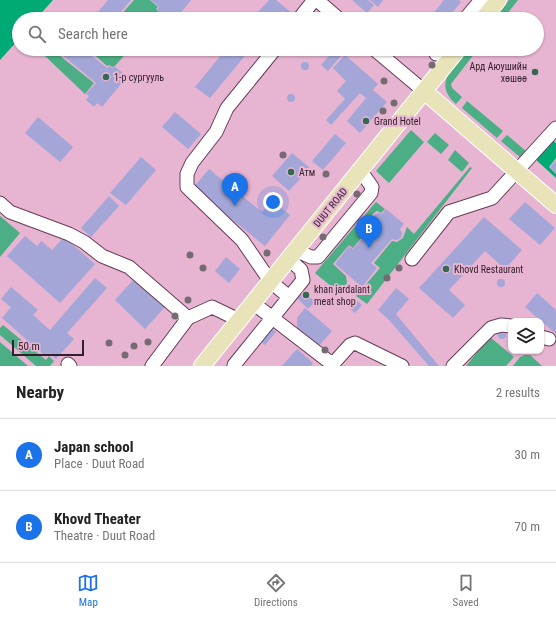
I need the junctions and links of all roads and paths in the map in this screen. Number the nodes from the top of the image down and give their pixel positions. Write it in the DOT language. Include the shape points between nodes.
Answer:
graph roads {
  1 [pos="314,0"];
  2 [pos="317,0"];
  3 [pos="498,0"];
  4 [pos="477,1"];
  5 [pos="304,12"];
  6 [pos="331,12"];
  7 [pos="470,12"];
  8 [pos="488,12"];
  9 [pos="268,56"];
  10 [pos="382,56"];
  11 [pos="452,56"];
  12 [pos="424,91"];
  13 [pos="556,128"];
  14 [pos="360,170"];
  15 [pos="516,170"];
  16 [pos="0,203"];
  17 [pos="556,205"];
  18 [pos="292,254"];
  19 [pos="412,258"];
  20 [pos="270,281"];
  21 [pos="289,297"];
  22 [pos="253,303"];
  23 [pos="188,318"];
  24 [pos="273,318"];
  25 [pos="239,320"];
  26 [pos="508,326"];
  27 [pos="234,365"];
  28 [pos="332,365"];
  29 [pos="152,366"];
  30 [pos="202,366"];
  31 [pos="402,366"];
  32 [pos="453,366"];
  1 -- 5 [label="street"];
  2 -- 6 [label="street"];
  3 -- 8 [label="main road"];
  4 -- 7 [label="street"];
  9 -- 20 [label="street" via="227,108 216,132 192,163 187,174 187,187 242,240"];
  10 -- 12 [label="street"];
  11 -- 12 [label="main road, DUUT ROAD"];
  12 -- 14 [label="main road, DUUT ROAD"];
  12 -- 15 [label="main road"];
  13 -- 15 [label="street"];
  14 -- 18 [label="main road, DUUT ROAD"];
  14 -- 18 [label="street" via="372,186 371,193 318,257"];
  15 -- 17 [label="main road"];
  15 -- 19 [label="street" via="492,198 449,212"];
  16 -- 23 [label="street" via="10,212 69,234 102,256 129,267"];
  18 -- 20 [label="main road, DUUT ROAD"];
  18 -- 21 [label="street" via="303,274 303,280"];
  20 -- 21 [label="street"];
  20 -- 22 [label="main road, DUUT ROAD"];
  21 -- 24 [label="street"];
  22 -- 24 [label="street"];
  22 -- 25 [label="main road, DUUT ROAD"];
  23 -- 25 [label="street" via="212,307"];
  23 -- 29 [label="street"];
  24 -- 27 [label="street"];
  24 -- 28 [label="street"];
  25 -- 30 [label="main road, DUUT ROAD"];
  26 -- 32 [label="street" via="491,328"];
  28 -- 31 [label="street" via="350,345 355,343"];
}
